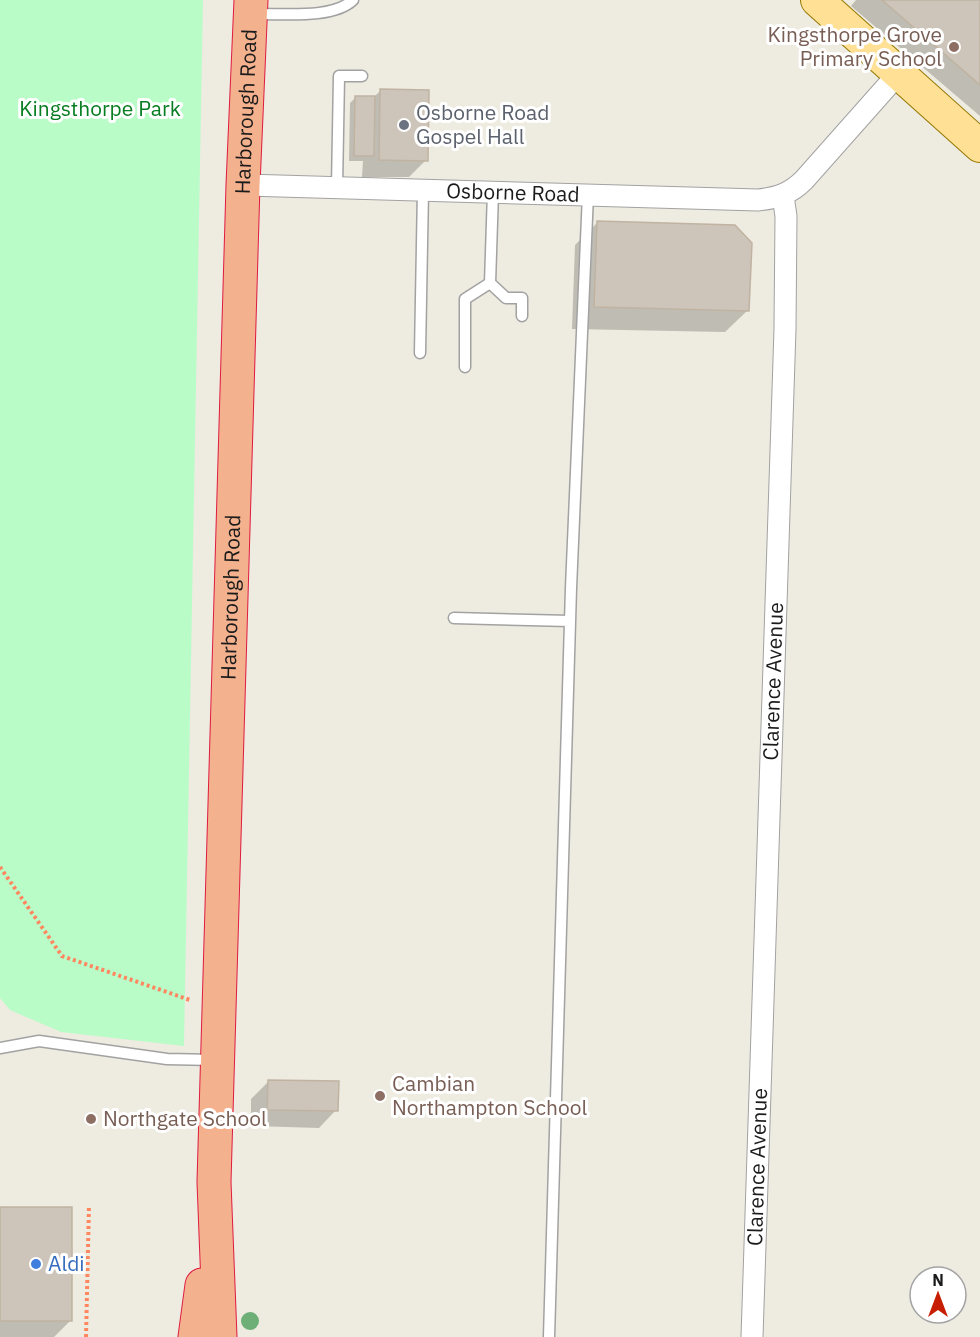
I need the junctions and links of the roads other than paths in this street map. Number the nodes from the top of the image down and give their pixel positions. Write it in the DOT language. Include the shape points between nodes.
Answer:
graph roads {
  1 [pos="353,0"];
  2 [pos="817,0"];
  3 [pos="250,5"];
  4 [pos="898,74"];
  5 [pos="362,76"];
  6 [pos="980,146"];
  7 [pos="243,185"];
  8 [pos="337,187"];
  9 [pos="423,190"];
  10 [pos="493,192"];
  11 [pos="588,194"];
  12 [pos="783,196"];
  13 [pos="490,283"];
  14 [pos="522,316"];
  15 [pos="420,353"];
  16 [pos="465,367"];
  17 [pos="454,618"];
  18 [pos="570,621"];
  19 [pos="0,1048"];
  20 [pos="218,1060"];
  21 [pos="214,1182"];
  22 [pos="195,1337"];
  23 [pos="219,1337"];
  24 [pos="549,1337"];
  25 [pos="752,1337"];
  1 -- 3 [label="lane" via="338,9 318,13"];
  2 -- 4 [label="main road"];
  3 -- 7 [label="highway, Harborough Road"];
  4 -- 6 [label="main road"];
  4 -- 12 [label="street" via="804,180"];
  5 -- 8 [label="lane" via="339,76"];
  7 -- 8 [label="street, Osborne Road"];
  7 -- 20 [label="highway, Harborough Road"];
  8 -- 9 [label="street, Osborne Road"];
  9 -- 10 [label="street, Osborne Road"];
  9 -- 15 [label="lane"];
  10 -- 11 [label="street, Osborne Road"];
  10 -- 13 [label="lane"];
  11 -- 12 [label="street, Osborne Road" via="758,200"];
  11 -- 18 [label="lane"];
  12 -- 25 [label="street, Clarence Avenue" via="785,329"];
  13 -- 14 [label="lane" via="506,298 522,298"];
  13 -- 16 [label="lane" via="465,299"];
  17 -- 18 [label="lane"];
  18 -- 24 [label="lane"];
  19 -- 20 [label="lane" via="39,1041 166,1059"];
  20 -- 21 [label="highway, Harborough Road"];
  21 -- 22 [label="highway"];
  21 -- 23 [label="highway"];
}
